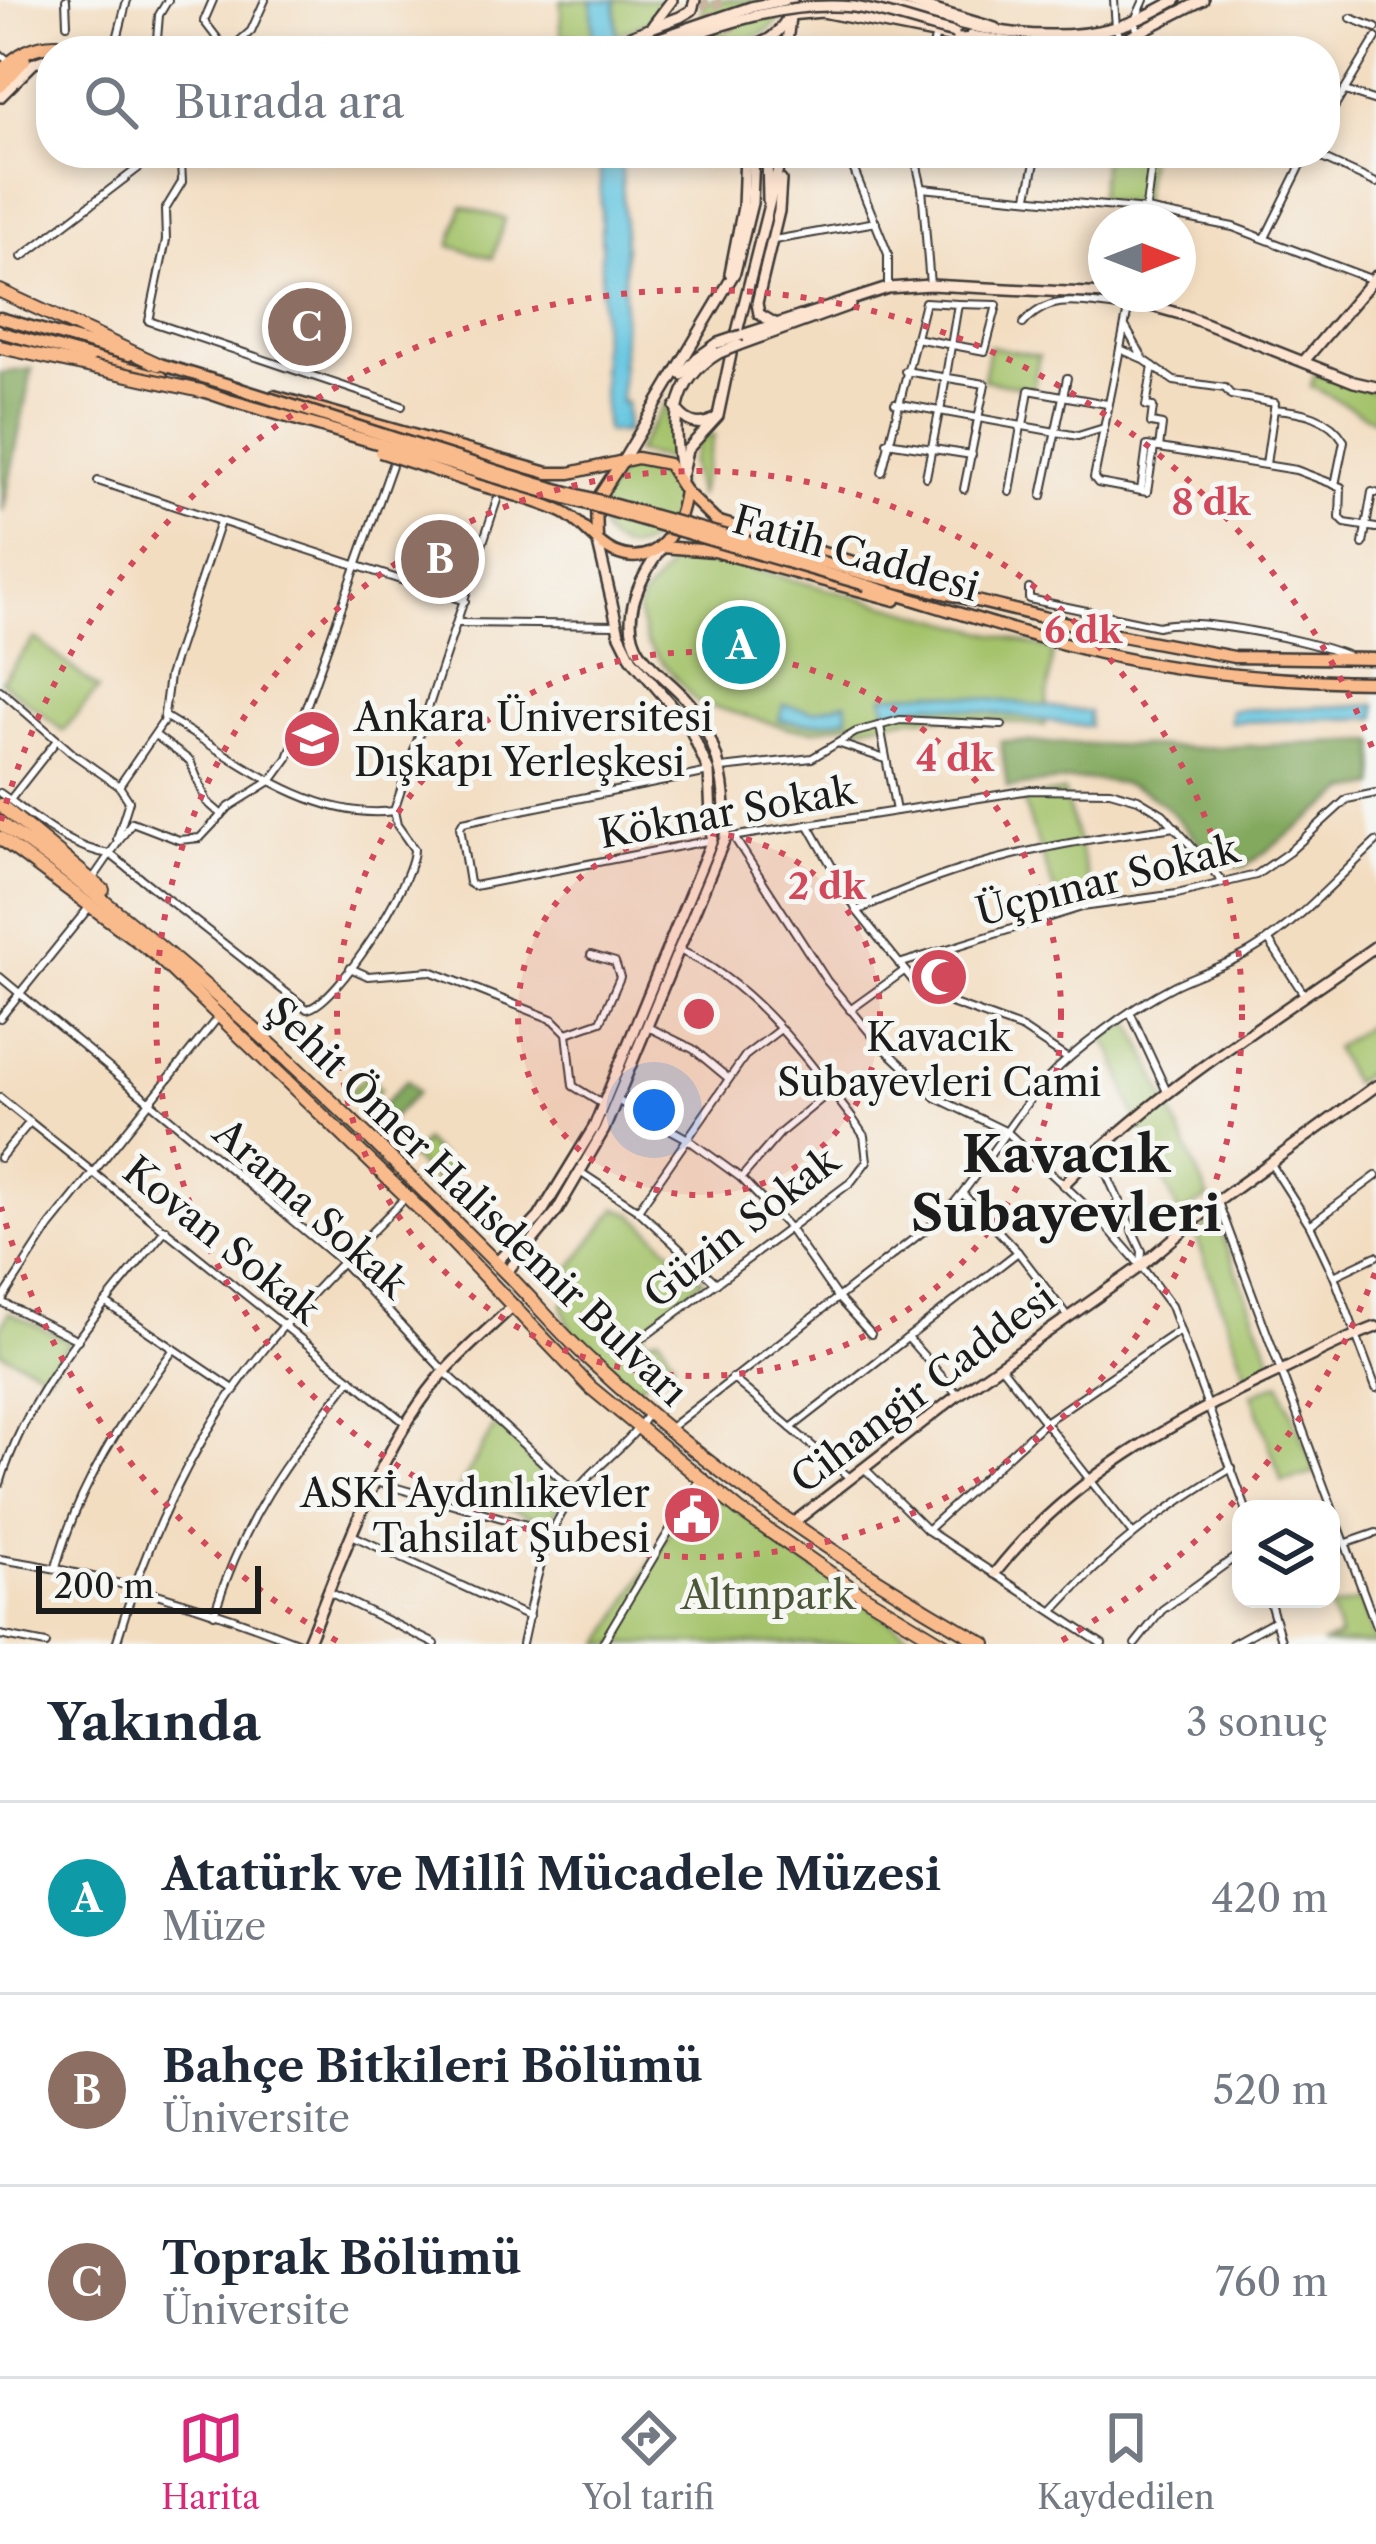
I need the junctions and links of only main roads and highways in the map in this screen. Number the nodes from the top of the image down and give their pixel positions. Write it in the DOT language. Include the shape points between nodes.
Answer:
graph roads {
  1 [pos="672,0"];
  2 [pos="788,0"];
  3 [pos="817,0"];
  4 [pos="854,0"];
  5 [pos="901,0"];
  6 [pos="1176,0"];
  7 [pos="1204,0"];
  8 [pos="692,3"];
  9 [pos="826,13"];
  10 [pos="789,16"];
  11 [pos="955,29"];
  12 [pos="644,32"];
  13 [pos="1006,33"];
  14 [pos="633,36"];
  15 [pos="665,36"];
  16 [pos="688,36"];
  17 [pos="704,36"];
  18 [pos="773,36"];
  19 [pos="787,36"];
  20 [pos="945,36"];
  21 [pos="971,36"];
  22 [pos="1136,36"];
  23 [pos="36,48"];
  24 [pos="8,62"];
  25 [pos="36,62"];
  26 [pos="0,86"];
  27 [pos="0,97"];
  28 [pos="749,168"];
  29 [pos="767,168"];
  30 [pos="779,168"];
  31 [pos="782,168"];
  32 [pos="768,211"];
  33 [pos="1375,278"];
  34 [pos="888,288"];
  35 [pos="4,293"];
  36 [pos="1088,293"];
  37 [pos="1173,312"];
  38 [pos="0,318"];
  39 [pos="776,324"];
  40 [pos="0,332"];
  41 [pos="731,344"];
  42 [pos="0,347"];
  43 [pos="1304,361"];
  44 [pos="158,364"];
  45 [pos="1376,386"];
  46 [pos="234,387"];
  47 [pos="201,391"];
  48 [pos="230,400"];
  49 [pos="659,405"];
  50 [pos="675,407"];
  51 [pos="718,416"];
  52 [pos="621,464"];
  53 [pos="683,485"];
  54 [pos="597,539"];
  55 [pos="662,547"];
  56 [pos="867,580"];
  57 [pos="962,599"];
  58 [pos="945,610"];
  59 [pos="1376,659"];
  60 [pos="1376,682"];
  61 [pos="5,803"];
  62 [pos="0,823"];
  63 [pos="2,839"];
  64 [pos="1376,946"];
  65 [pos="241,1016"];
  66 [pos="1376,1086"];
  67 [pos="1064,1184"];
  68 [pos="501,1268"];
  69 [pos="514,1305"];
  70 [pos="1376,1327"];
  71 [pos="793,1523"];
  72 [pos="995,1573"];
  73 [pos="304,1644"];
  74 [pos="944,1644"];
  75 [pos="985,1644"];
  1 -- 12 [label="main road"];
  2 -- 10 [label="main road"];
  2 -- 15 [label="main road, bridge"];
  3 -- 9 [label="main road"];
  4 -- 11 [label="main road, bridge"];
  5 -- 13 [label="main road"];
  6 -- 13 [label="main road" via="1116,27"];
  7 -- 22 [label="main road"];
  8 -- 12 [label="main road"];
  8 -- 17 [label="main road"];
  9 -- 10 [label="main road"];
  9 -- 20 [label="main road"];
  10 -- 18 [label="main road"];
  10 -- 19 [label="main road"];
  11 -- 13 [label="main road"];
  11 -- 16 [label="main road, bridge" via="810,4"];
  11 -- 21 [label="main road"];
  12 -- 14 [label="main road"];
  23 -- 24 [label="highway"];
  24 -- 26 [label="highway"];
  25 -- 27 [label="main road"];
  28 -- 49 [label="main road" via="747,230 728,284"];
  29 -- 32 [label="main road"];
  30 -- 32 [label="main road"];
  31 -- 39 [label="main road" via="757,303"];
  32 -- 41 [label="main road"];
  33 -- 43 [label="main road"];
  34 -- 36 [label="main road"];
  34 -- 39 [label="main road"];
  34 -- 41 [label="main road"];
  35 -- 44 [label="highway"];
  37 -- 43 [label="main road"];
  38 -- 44 [label="main road, Fatih Caddesi"];
  39 -- 41 [label="main road"];
  40 -- 47 [label="main road, Fatih Caddesi, bridge"];
  41 -- 49 [label="main road" via="697,358"];
  41 -- 50 [label="main road" via="692,374"];
  41 -- 51 [label="main road"];
  42 -- 47 [label="highway, bridge"];
  43 -- 45 [label="main road"];
  44 -- 46 [label="main road, Fatih Caddesi"];
  46 -- 52 [label="main road, bridge" via="557,475"];
  46 -- 56 [label="main road, Fatih Caddesi, bridge"];
  47 -- 48 [label="main road, Fatih Caddesi, bridge"];
  48 -- 54 [label="main road, bridge" via="562,512"];
  48 -- 56 [label="main road, Fatih Caddesi, bridge"];
  49 -- 52 [label="main road"];
  50 -- 51 [label="main road" via="689,422"];
  50 -- 53 [label="main road"];
  51 -- 53 [label="main road" via="687,450"];
  52 -- 53 [label="main road" via="651,458 668,464"];
  52 -- 54 [label="main road" via="596,501"];
  53 -- 55 [label="main road, Fatih Caddesi" via="677,525"];
  53 -- 57 [label="main road" via="716,521"];
  54 -- 55 [label="main road" via="624,554"];
  54 -- 68 [label="main road" via="632,659 689,726 709,772 712,840 604,1105 567,1175"];
  55 -- 58 [label="main road" via="714,551"];
  55 -- 68 [label="main road" via="644,573 632,630 640,652 695,710 722,768 729,837 580,1172 557,1211"];
  56 -- 57 [label="main road, Fatih Caddesi"];
  56 -- 58 [label="main road, Fatih Caddesi"];
  57 -- 59 [label="main road, Fatih Caddesi" via="1234,657"];
  58 -- 60 [label="main road, Fatih Caddesi" via="1121,658 1307,682"];
  61 -- 65 [label="highway"];
  62 -- 65 [label="highway, Şehit Ömer Halisdemir Bulvarı" via="126,916"];
  63 -- 69 [label="highway, Şehit Ömer Halisdemir Bulvarı" via="155,954"];
  64 -- 67 [label="main road" via="1168,1094"];
  65 -- 68 [label="highway, Şehit Ömer Halisdemir Bulvarı"];
  66 -- 71 [label="main road, Cihangir Caddesi"];
  68 -- 71 [label="highway, Şehit Ömer Halisdemir Bulvarı" via="595,1365"];
  69 -- 73 [label="main road" via="445,1372 408,1425"];
  69 -- 74 [label="highway, Şehit Ömer Halisdemir Bulvarı" via="590,1388 739,1510"];
  70 -- 72 [label="main road" via="1209,1402 1089,1482 1025,1535"];
  71 -- 75 [label="highway, Şehit Ömer Halisdemir Bulvarı"];
}
